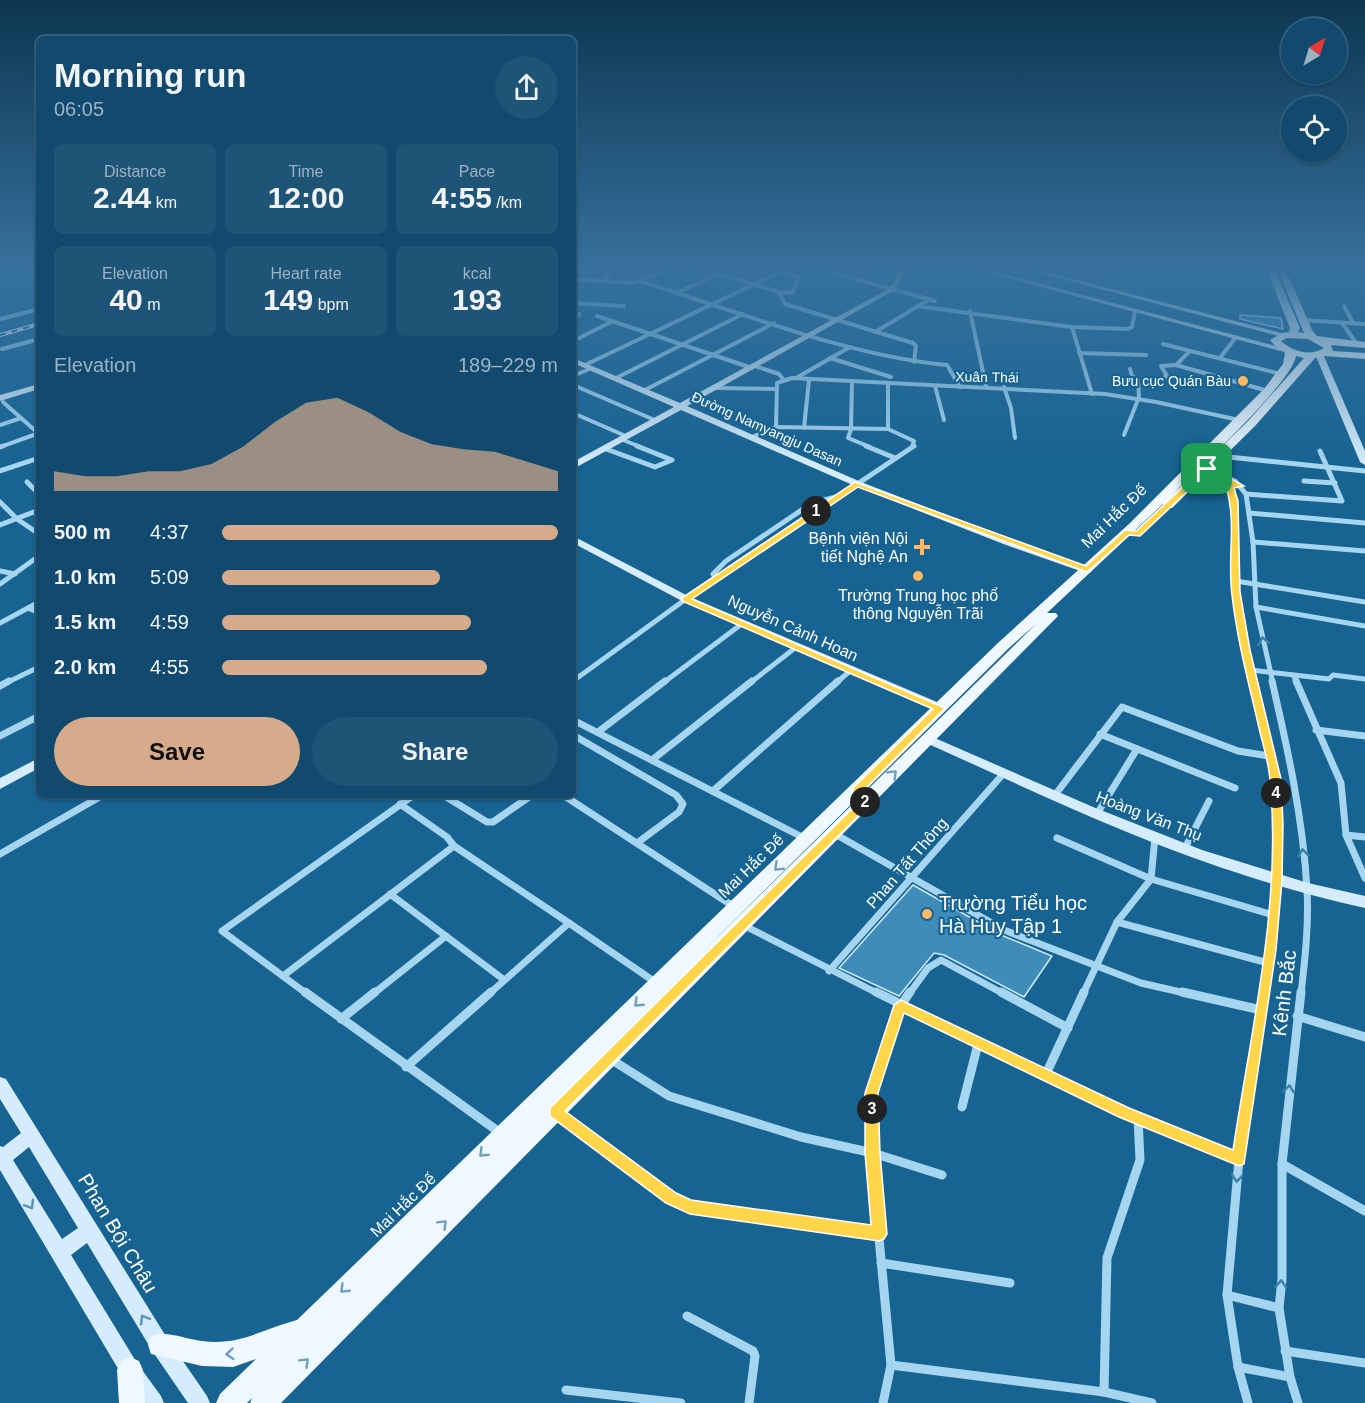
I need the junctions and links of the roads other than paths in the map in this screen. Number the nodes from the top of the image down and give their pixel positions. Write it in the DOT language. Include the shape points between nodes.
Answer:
graph roads {
  1 [pos="651,333"];
  2 [pos="652,333"];
  3 [pos="703,333"];
  4 [pos="754,333"];
  5 [pos="806,333"];
  6 [pos="814,333"];
  7 [pos="880,333"];
  8 [pos="975,333"];
  9 [pos="1074,333"];
  10 [pos="1222,333"];
  11 [pos="1257,333"];
  12 [pos="1292,333"];
  13 [pos="1310,333"];
  14 [pos="811,335"];
  15 [pos="1236,337"];
  16 [pos="36,340"];
  17 [pos="1288,342"];
  18 [pos="681,344"];
  19 [pos="1163,344"];
  20 [pos="1361,344"];
  21 [pos="850,347"];
  22 [pos="1318,348"];
  23 [pos="2,349"];
  24 [pos="1190,351"];
  25 [pos="1079,353"];
  26 [pos="713,355"];
  27 [pos="1146,355"];
  28 [pos="1365,356"];
  29 [pos="830,358"];
  30 [pos="1220,358"];
  31 [pos="576,361"];
  32 [pos="914,362"];
  33 [pos="1176,365"];
  34 [pos="588,367"];
  35 [pos="754,367"];
  36 [pos="1130,369"];
  37 [pos="576,374"];
  38 [pos="1281,374"];
  39 [pos="891,377"];
  40 [pos="616,378"];
  41 [pos="783,379"];
  42 [pos="794,379"];
  43 [pos="1160,379"];
  44 [pos="809,380"];
  45 [pos="852,382"];
  46 [pos="888,384"];
  47 [pos="576,386"];
  48 [pos="935,386"];
  49 [pos="986,386"];
  50 [pos="36,387"];
  51 [pos="960,387"];
  52 [pos="1004,387"];
  53 [pos="716,388"];
  54 [pos="777,389"];
  55 [pos="645,390"];
  56 [pos="1268,391"];
  57 [pos="36,392"];
  58 [pos="1092,394"];
  59 [pos="1,401"];
  60 [pos="1141,401"];
  61 [pos="683,407"];
  62 [pos="576,414"];
  63 [pos="21,418"];
  64 [pos="944,420"];
  65 [pos="1239,420"];
  66 [pos="657,421"];
  67 [pos="0,424"];
  68 [pos="776,427"];
  69 [pos="804,428"];
  70 [pos="851,429"];
  71 [pos="888,429"];
  72 [pos="36,430"];
  73 [pos="36,434"];
  74 [pos="1124,435"];
  75 [pos="752,437"];
  76 [pos="626,438"];
  77 [pos="1015,438"];
  78 [pos="0,447"];
  79 [pos="606,449"];
  80 [pos="1320,451"];
  81 [pos="895,458"];
  82 [pos="36,459"];
  83 [pos="1364,459"];
  84 [pos="576,464"];
  85 [pos="1209,466"];
  86 [pos="1328,466"];
  87 [pos="0,471"];
  88 [pos="1365,471"];
  89 [pos="1304,481"];
  90 [pos="27,483"];
  91 [pos="1335,483"];
  92 [pos="857,484"];
  93 [pos="1240,486"];
  94 [pos="1229,487"];
  95 [pos="36,491"];
  96 [pos="1246,494"];
  97 [pos="837,497"];
  98 [pos="0,502"];
  99 [pos="36,511"];
  100 [pos="1249,513"];
  101 [pos="783,514"];
  102 [pos="791,517"];
  103 [pos="17,519"];
  104 [pos="801,521"];
  105 [pos="1365,524"];
  106 [pos="0,525"];
  107 [pos="36,532"];
  108 [pos="1133,533"];
  109 [pos="576,541"];
  110 [pos="1253,542"];
  111 [pos="1365,551"];
  112 [pos="36,558"];
  113 [pos="1087,570"];
  114 [pos="0,571"];
  115 [pos="15,574"];
  116 [pos="716,579"];
  117 [pos="1236,581"];
  118 [pos="0,584"];
  119 [pos="1254,584"];
  120 [pos="686,600"];
  121 [pos="1365,602"];
  122 [pos="36,604"];
  123 [pos="1256,607"];
  124 [pos="28,608"];
  125 [pos="36,612"];
  126 [pos="0,623"];
  127 [pos="743,623"];
  128 [pos="1365,626"];
  129 [pos="1010,647"];
  130 [pos="795,648"];
  131 [pos="36,669"];
  132 [pos="1251,670"];
  133 [pos="850,671"];
  134 [pos="1269,673"];
  135 [pos="1293,675"];
  136 [pos="576,679"];
  137 [pos="1365,679"];
  138 [pos="0,686"];
  139 [pos="940,708"];
  140 [pos="36,718"];
  141 [pos="576,721"];
  142 [pos="1316,730"];
  143 [pos="598,732"];
  144 [pos="1100,734"];
  145 [pos="0,736"];
  146 [pos="1365,736"];
  147 [pos="576,737"];
  148 [pos="928,739"];
  149 [pos="1137,749"];
  150 [pos="1269,756"];
  151 [pos="652,760"];
  152 [pos="36,764"];
  153 [pos="1004,773"];
  154 [pos="0,784"];
  155 [pos="1235,788"];
  156 [pos="713,791"];
  157 [pos="863,794"];
  158 [pos="1055,795"];
  159 [pos="98,798"];
  160 [pos="409,798"];
  161 [pos="448,798"];
  162 [pos="528,798"];
  163 [pos="568,798"];
  164 [pos="1209,801"];
  165 [pos="400,804"];
  166 [pos="1097,813"];
  167 [pos="834,833"];
  168 [pos="1346,835"];
  169 [pos="1155,836"];
  170 [pos="1365,837"];
  171 [pos="1058,838"];
  172 [pos="807,839"];
  173 [pos="637,843"];
  174 [pos="454,846"];
  175 [pos="1185,848"];
  176 [pos="0,854"];
  177 [pos="913,878"];
  178 [pos="1365,878"];
  179 [pos="1151,879"];
  180 [pos="1276,880"];
  181 [pos="1307,889"];
  182 [pos="390,894"];
  183 [pos="1365,902"];
  184 [pos="1273,915"];
  185 [pos="739,916"];
  186 [pos="1117,922"];
  187 [pos="569,923"];
  188 [pos="446,936"];
  189 [pos="1268,963"];
  190 [pos="1096,966"];
  191 [pos="829,971"];
  192 [pos="283,976"];
  193 [pos="503,979"];
  194 [pos="658,984"];
  195 [pos="901,1005"];
  196 [pos="1261,1010"];
  197 [pos="1297,1016"];
  198 [pos="341,1019"];
  199 [pos="1068,1028"];
  200 [pos="1365,1037"];
  201 [pos="978,1044"];
  202 [pos="609,1058"];
  203 [pos="406,1067"];
  204 [pos="1046,1074"];
  205 [pos="0,1084"];
  206 [pos="962,1107"];
  207 [pos="555,1112"];
  208 [pos="1138,1119"];
  209 [pos="502,1134"];
  210 [pos="32,1135"];
  211 [pos="873,1153"];
  212 [pos="1,1156"];
  213 [pos="1239,1159"];
  214 [pos="1282,1164"];
  215 [pos="942,1175"];
  216 [pos="1365,1211"];
  217 [pos="90,1230"];
  218 [pos="879,1234"];
  219 [pos="59,1253"];
  220 [pos="881,1263"];
  221 [pos="1010,1283"];
  222 [pos="1227,1295"];
  223 [pos="1279,1308"];
  224 [pos="687,1316"];
  225 [pos="304,1328"];
  226 [pos="160,1345"];
  227 [pos="1285,1351"];
  228 [pos="1365,1363"];
  229 [pos="891,1365"];
  230 [pos="1238,1367"];
  231 [pos="130,1370"];
  232 [pos="1290,1377"];
  233 [pos="566,1390"];
  234 [pos="1104,1392"];
  235 [pos="132,1403"];
  236 [pos="154,1403"];
  237 [pos="200,1403"];
  238 [pos="229,1403"];
  239 [pos="263,1403"];
  240 [pos="681,1403"];
  241 [pos="749,1403"];
  242 [pos="883,1403"];
  243 [pos="1152,1403"];
  244 [pos="1248,1403"];
  245 [pos="1298,1403"];
  1 -- 34 [label="street"];
  2 -- 18 [label="street"];
  3 -- 18 [label="street"];
  4 -- 26 [label="street"];
  5 -- 14 [label="street"];
  6 -- 14 [label="street"];
  7 -- 32 [label="street" via="915,344"];
  8 -- 49 [label="street"];
  9 -- 25 [label="street"];
  10 -- 15 [label="street"];
  11 -- 17 [label="street"];
  12 -- 17 [label="main road, Mai Hắc Đế"];
  13 -- 22 [label="main road"];
  14 -- 21 [label="street"];
  14 -- 35 [label="street"];
  15 -- 17 [label="street"];
  15 -- 30 [label="street"];
  16 -- 23 [label="street"];
  17 -- 22 [label="main road"];
  17 -- 22 [label="main road"];
  17 -- 38 [label="main road, Mai Hắc Đế" via="1291,359"];
  18 -- 26 [label="street"];
  18 -- 40 [label="street"];
  19 -- 24 [label="street"];
  20 -- 22 [label="main road"];
  21 -- 29 [label="street"];
  21 -- 32 [label="street"];
  22 -- 28 [label="main road"];
  22 -- 83 [label="street"];
  22 -- 85 [label="main road, Mai Hắc Đế"];
  24 -- 30 [label="street"];
  24 -- 33 [label="street"];
  25 -- 27 [label="street"];
  25 -- 58 [label="street"];
  26 -- 35 [label="street"];
  26 -- 55 [label="street"];
  29 -- 39 [label="street"];
  29 -- 42 [label="street"];
  30 -- 38 [label="street"];
  31 -- 34 [label="street, Đường Namyangju Dasan"];
  32 -- 51 [label="street" via="949,366"];
  33 -- 43 [label="street" via="1161,366 1167,376"];
  33 -- 56 [label="street"];
  34 -- 37 [label="street"];
  34 -- 40 [label="street, Đường Namyangju Dasan"];
  35 -- 41 [label="street" via="779,374"];
  35 -- 53 [label="street"];
  36 -- 60 [label="street" via="1138,380"];
  38 -- 56 [label="main road, Mai Hắc Đế"];
  40 -- 55 [label="street, Đường Namyangju Dasan"];
  41 -- 42 [label="street, Xuân Thái"];
  41 -- 54 [label="street" via="777,383"];
  42 -- 44 [label="street, Xuân Thái"];
  44 -- 45 [label="street, Xuân Thái"];
  44 -- 69 [label="street"];
  45 -- 46 [label="street, Xuân Thái"];
  45 -- 70 [label="street"];
  46 -- 48 [label="street, Xuân Thái"];
  46 -- 71 [label="street"];
  47 -- 66 [label="street"];
  48 -- 51 [label="street, Xuân Thái"];
  48 -- 64 [label="street"];
  49 -- 51 [label="street, Xuân Thái"];
  49 -- 52 [label="street, Xuân Thái"];
  50 -- 59 [label="street"];
  52 -- 58 [label="street, Xuân Thái"];
  52 -- 77 [label="street"];
  53 -- 54 [label="street"];
  53 -- 61 [label="street"];
  54 -- 68 [label="street"];
  55 -- 61 [label="street, Đường Namyangju Dasan"];
  56 -- 65 [label="main road, Mai Hắc Đế"];
  57 -- 59 [label="street"];
  58 -- 60 [label="street, Xuân Thái"];
  59 -- 63 [label="street"];
  60 -- 65 [label="street, Xuân Thái"];
  60 -- 74 [label="street" via="1125,426"];
  61 -- 66 [label="street"];
  61 -- 75 [label="street, Đường Namyangju Dasan"];
  62 -- 76 [label="street"];
  63 -- 67 [label="street"];
  63 -- 72 [label="street"];
  65 -- 108 [label="main road, Mai Hắc Đế"];
  66 -- 76 [label="street"];
  68 -- 69 [label="street"];
  68 -- 75 [label="street"];
  69 -- 70 [label="street"];
  70 -- 71 [label="street"];
  70 -- 81 [label="street" via="848,438"];
  71 -- 81 [label="street" via="914,441 914,446"];
  73 -- 78 [label="street"];
  75 -- 92 [label="street, Đường Namyangju Dasan"];
  76 -- 79 [label="street"];
  76 -- 79 [label="street" via="672,460 655,468"];
  79 -- 84 [label="street"];
  80 -- 86 [label="street"];
  81 -- 92 [label="street"];
  82 -- 87 [label="street"];
  85 -- 86 [label="street"];
  85 -- 93 [label="street, Kênh Bắc"];
  85 -- 94 [label="street"];
  85 -- 108 [label="main road, Mai Hắc Đế"];
  86 -- 88 [label="street"];
  86 -- 91 [label="street"];
  89 -- 91 [label="street"];
  90 -- 95 [label="street"];
  91 -- 96 [label="street" via="1341,501"];
  92 -- 97 [label="street"];
  92 -- 113 [label="street, Đường Namyangju Dasan"];
  93 -- 94 [label="street"];
  93 -- 96 [label="street, Kênh Bắc"];
  94 -- 117 [label="street, Kênh Bắc" via="1234,501"];
  96 -- 100 [label="street, Kênh Bắc"];
  97 -- 102 [label="street" via="812,503"];
  97 -- 104 [label="street"];
  98 -- 103 [label="street"];
  99 -- 103 [label="street"];
  100 -- 105 [label="street"];
  100 -- 110 [label="street, Kênh Bắc"];
  101 -- 102 [label="street"];
  102 -- 104 [label="street"];
  102 -- 116 [label="street" via="716,568"];
  103 -- 106 [label="street"];
  103 -- 107 [label="street"];
  104 -- 116 [label="street"];
  108 -- 113 [label="main road, Mai Hắc Đế"];
  108 -- 129 [label="main road, Mai Hắc Đế"];
  109 -- 120 [label="street, Nguyễn Cảnh Hoan"];
  110 -- 111 [label="street"];
  110 -- 119 [label="street, Kênh Bắc"];
  112 -- 115 [label="street"];
  113 -- 129 [label="main road, Mai Hắc Đế"];
  114 -- 115 [label="street"];
  115 -- 118 [label="street"];
  116 -- 120 [label="street"];
  117 -- 119 [label="street"];
  117 -- 132 [label="street, Kênh Bắc"];
  119 -- 121 [label="street"];
  119 -- 123 [label="street, Kênh Bắc"];
  120 -- 127 [label="street, Nguyễn Cảnh Hoan"];
  120 -- 136 [label="street"];
  122 -- 124 [label="street"];
  123 -- 128 [label="street"];
  134 -- 123 [label="street, Kênh Bắc, one-way"];
  124 -- 125 [label="street"];
  124 -- 126 [label="street"];
  127 -- 130 [label="street, Nguyễn Cảnh Hoan"];
  127 -- 143 [label="street"];
  129 -- 139 [label="main road, Mai Hắc Đế"];
  129 -- 148 [label="main road, Mai Hắc Đế"];
  130 -- 133 [label="street, Nguyễn Cảnh Hoan"];
  130 -- 151 [label="street"];
  131 -- 138 [label="street"];
  132 -- 134 [label="street"];
  132 -- 150 [label="street, Kênh Bắc"];
  133 -- 139 [label="street, Nguyễn Cảnh Hoan"];
  133 -- 156 [label="street"];
  134 -- 135 [label="street"];
  181 -- 134 [label="street, Kênh Bắc, one-way" via="1294,779"];
  135 -- 137 [label="street"];
  135 -- 142 [label="street"];
  139 -- 157 [label="main road, Mai Hắc Đế"];
  140 -- 145 [label="street"];
  141 -- 143 [label="street"];
  142 -- 146 [label="street"];
  142 -- 168 [label="street" via="1341,783"];
  143 -- 151 [label="street"];
  144 -- 149 [label="street"];
  144 -- 150 [label="street" via="1119,708 1124,707 1238,751"];
  144 -- 158 [label="street"];
  147 -- 173 [label="street" via="676,795 683,804 679,812"];
  148 -- 153 [label="street, Hoàng Văn Thụ"];
  157 -- 148 [label="main road, Mai Hắc Đế, one-way"];
  149 -- 155 [label="street"];
  149 -- 166 [label="street"];
  150 -- 180 [label="street, Kênh Bắc" via="1275,779"];
  151 -- 156 [label="street"];
  152 -- 154 [label="street"];
  153 -- 158 [label="street, Hoàng Văn Thụ"];
  153 -- 177 [label="street, Phan Tất Thông"];
  156 -- 172 [label="street"];
  157 -- 167 [label="main road, Mai Hắc Đế"];
  157 -- 172 [label="main road, Mai Hắc Đế"];
  158 -- 166 [label="street, Hoàng Văn Thụ"];
  159 -- 176 [label="street"];
  160 -- 165 [label="street"];
  161 -- 162 [label="street" via="493,822"];
  163 -- 173 [label="street"];
  164 -- 175 [label="street"];
  165 -- 174 [label="street"];
  165 -- 192 [label="street" via="222,931"];
  166 -- 169 [label="street, Hoàng Văn Thụ"];
  167 -- 177 [label="street"];
  167 -- 185 [label="main road, Mai Hắc Đế"];
  168 -- 170 [label="street"];
  168 -- 178 [label="street"];
  169 -- 175 [label="street, Hoàng Văn Thụ"];
  169 -- 179 [label="street"];
  171 -- 179 [label="street"];
  172 -- 185 [label="main road, Mai Hắc Đế, one-way"];
  173 -- 185 [label="street"];
  174 -- 182 [label="street"];
  174 -- 187 [label="street"];
  175 -- 180 [label="street, Hoàng Văn Thụ"];
  177 -- 190 [label="street" via="1004,930"];
  177 -- 191 [label="street, Phan Tất Thông"];
  179 -- 184 [label="street"];
  179 -- 186 [label="street"];
  180 -- 181 [label="street, Hoàng Văn Thụ"];
  180 -- 184 [label="street, Kênh Bắc"];
  181 -- 183 [label="street, Hoàng Văn Thụ"];
  181 -- 197 [label="street, Kênh Bắc" via="1306,949"];
  182 -- 188 [label="street"];
  182 -- 192 [label="street"];
  184 -- 189 [label="street, Kênh Bắc"];
  185 -- 191 [label="street"];
  185 -- 194 [label="main road, Mai Hắc Đế"];
  185 -- 202 [label="main road, Mai Hắc Đế"];
  186 -- 189 [label="street"];
  186 -- 190 [label="street"];
  187 -- 193 [label="street"];
  187 -- 194 [label="street"];
  188 -- 193 [label="street"];
  188 -- 198 [label="street"];
  189 -- 196 [label="street, Kênh Bắc"];
  190 -- 196 [label="street" via="1141,983"];
  190 -- 199 [label="street"];
  191 -- 195 [label="street"];
  192 -- 198 [label="street"];
  193 -- 203 [label="street"];
  194 -- 209 [label="main road, Mai Hắc Đế, one-way"];
  195 -- 199 [label="street" via="928,968 941,960"];
  195 -- 201 [label="street"];
  195 -- 211 [label="street" via="872,1093"];
  196 -- 213 [label="street, Kênh Bắc"];
  197 -- 200 [label="street"];
  214 -- 197 [label="street, Kênh Bắc, one-way"];
  198 -- 203 [label="street"];
  199 -- 204 [label="street"];
  201 -- 204 [label="street"];
  201 -- 206 [label="street"];
  202 -- 207 [label="main road, Mai Hắc Đế"];
  202 -- 211 [label="street" via="669,1096 801,1137"];
  203 -- 209 [label="street"];
  204 -- 208 [label="street"];
  205 -- 210 [label="street, Phan Bội Châu"];
  207 -- 218 [label="street" via="671,1198 690,1207"];
  239 -- 207 [label="main road, Mai Hắc Đế, one-way"];
  208 -- 213 [label="street"];
  208 -- 234 [label="street" via="1140,1161 1107,1258"];
  209 -- 225 [label="main road, Mai Hắc Đế, one-way"];
  210 -- 212 [label="street"];
  210 -- 217 [label="street, Phan Bội Châu"];
  211 -- 215 [label="street"];
  211 -- 218 [label="street"];
  212 -- 219 [label="street, one-way"];
  213 -- 222 [label="street, Kênh Bắc, one-way"];
  214 -- 216 [label="street"];
  223 -- 214 [label="street, Kênh Bắc, one-way"];
  217 -- 219 [label="street"];
  226 -- 217 [label="street, Phan Bội Châu, one-way"];
  218 -- 220 [label="street"];
  219 -- 231 [label="street"];
  220 -- 221 [label="street"];
  220 -- 229 [label="street"];
  222 -- 223 [label="street"];
  222 -- 230 [label="street, Kênh Bắc"];
  223 -- 227 [label="street, Kênh Bắc"];
  224 -- 241 [label="street" via="753,1351"];
  225 -- 226 [label="main road, one-way" via="233,1355 202,1354"];
  225 -- 238 [label="main road, Mai Hắc Đế"];
  226 -- 237 [label="street, Phan Bội Châu"];
  227 -- 228 [label="street"];
  227 -- 232 [label="street, Kênh Bắc"];
  229 -- 234 [label="street"];
  229 -- 242 [label="street"];
  230 -- 232 [label="street"];
  230 -- 244 [label="street, Kênh Bắc"];
  231 -- 235 [label="main road"];
  231 -- 236 [label="street"];
  232 -- 245 [label="street, Kênh Bắc"];
  233 -- 240 [label="street"];
  234 -- 243 [label="street"];
}
